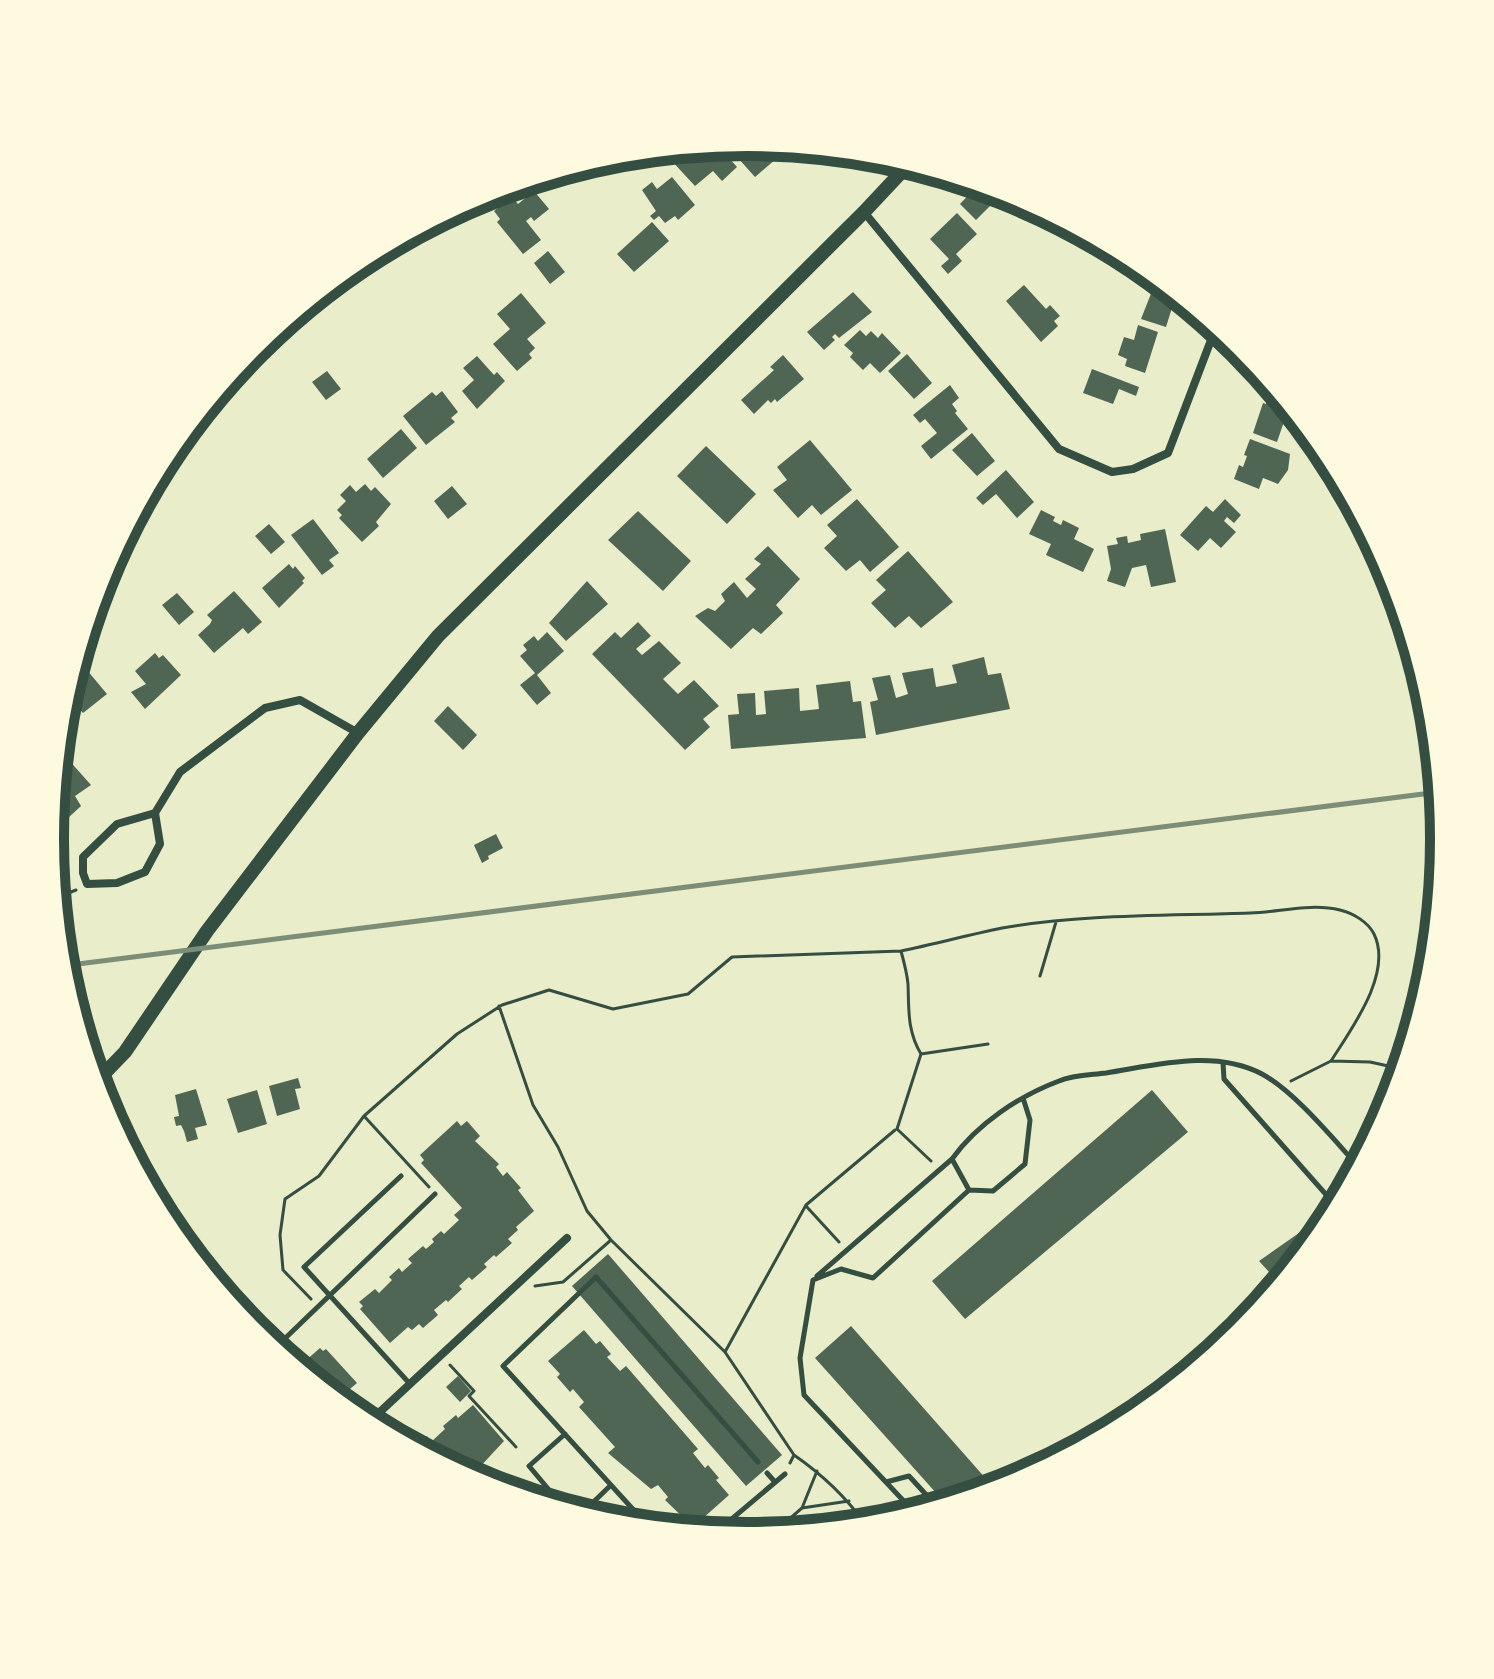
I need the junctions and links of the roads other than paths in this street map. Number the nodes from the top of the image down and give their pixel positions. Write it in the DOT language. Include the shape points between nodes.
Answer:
graph roads {
  1 [pos="899,174"];
  2 [pos="864,212"];
  3 [pos="1211,339"];
  4 [pos="358,733"];
  5 [pos="155,813"];
  6 [pos="1223,1062"];
  7 [pos="105,1073"];
  8 [pos="1023,1098"];
  9 [pos="952,1159"];
  10 [pos="1351,1159"];
  11 [pos="401,1176"];
  12 [pos="969,1190"];
  13 [pos="435,1194"];
  14 [pos="1328,1197"];
  15 [pos="567,1238"];
  16 [pos="813,1280"];
  17 [pos="330,1297"];
  18 [pos="283,1340"];
  19 [pos="410,1384"];
  20 [pos="378,1414"];
  21 [pos="565,1434"];
  22 [pos="758,1462"];
  23 [pos="767,1473"];
  24 [pos="785,1474"];
  25 [pos="775,1482"];
  26 [pos="886,1482"];
  27 [pos="611,1485"];
  28 [pos="552,1494"];
  29 [pos="929,1498"];
  30 [pos="906,1503"];
  31 [pos="591,1504"];
  32 [pos="636,1513"];
  33 [pos="728,1522"];
  1 -- 2 [label="main road"];
  2 -- 3 [label="street" via="1059,449 1112,472 1168,453"];
  2 -- 4 [label="main road" via="438,636"];
  4 -- 5 [label="street" via="300,700 265,708 180,772"];
  4 -- 7 [label="main road"];
  5 -- 5 [label="street" via="117,824 83,857 87,884 117,883 145,872 160,844"];
  6 -- 8 [label="lane" via="1187,1060 1061,1080"];
  6 -- 10 [label="lane" via="1279,1086"];
  6 -- 14 [label="lane" via="1224,1079"];
  8 -- 9 [label="lane" via="963,1143"];
  8 -- 12 [label="lane" via="1030,1120 1025,1164 993,1191"];
  9 -- 12 [label="lane"];
  9 -- 16 [label="lane"];
  11 -- 17 [label="lane" via="304,1267"];
  12 -- 16 [label="lane" via="873,1278 841,1269"];
  13 -- 17 [label="lane"];
  15 -- 19 [label="street"];
  16 -- 26 [label="lane" via="800,1358 804,1395"];
  17 -- 18 [label="lane"];
  17 -- 19 [label="lane"];
  19 -- 20 [label="street"];
  21 -- 22 [label="lane" via="503,1366 596,1277"];
  21 -- 27 [label="lane"];
  21 -- 28 [label="lane" via="529,1466"];
  23 -- 25 [label="lane"];
  24 -- 25 [label="lane"];
  25 -- 33 [label="lane"];
  26 -- 29 [label="lane" via="909,1476"];
  26 -- 30 [label="lane"];
  27 -- 31 [label="lane"];
  27 -- 32 [label="lane"];
}
